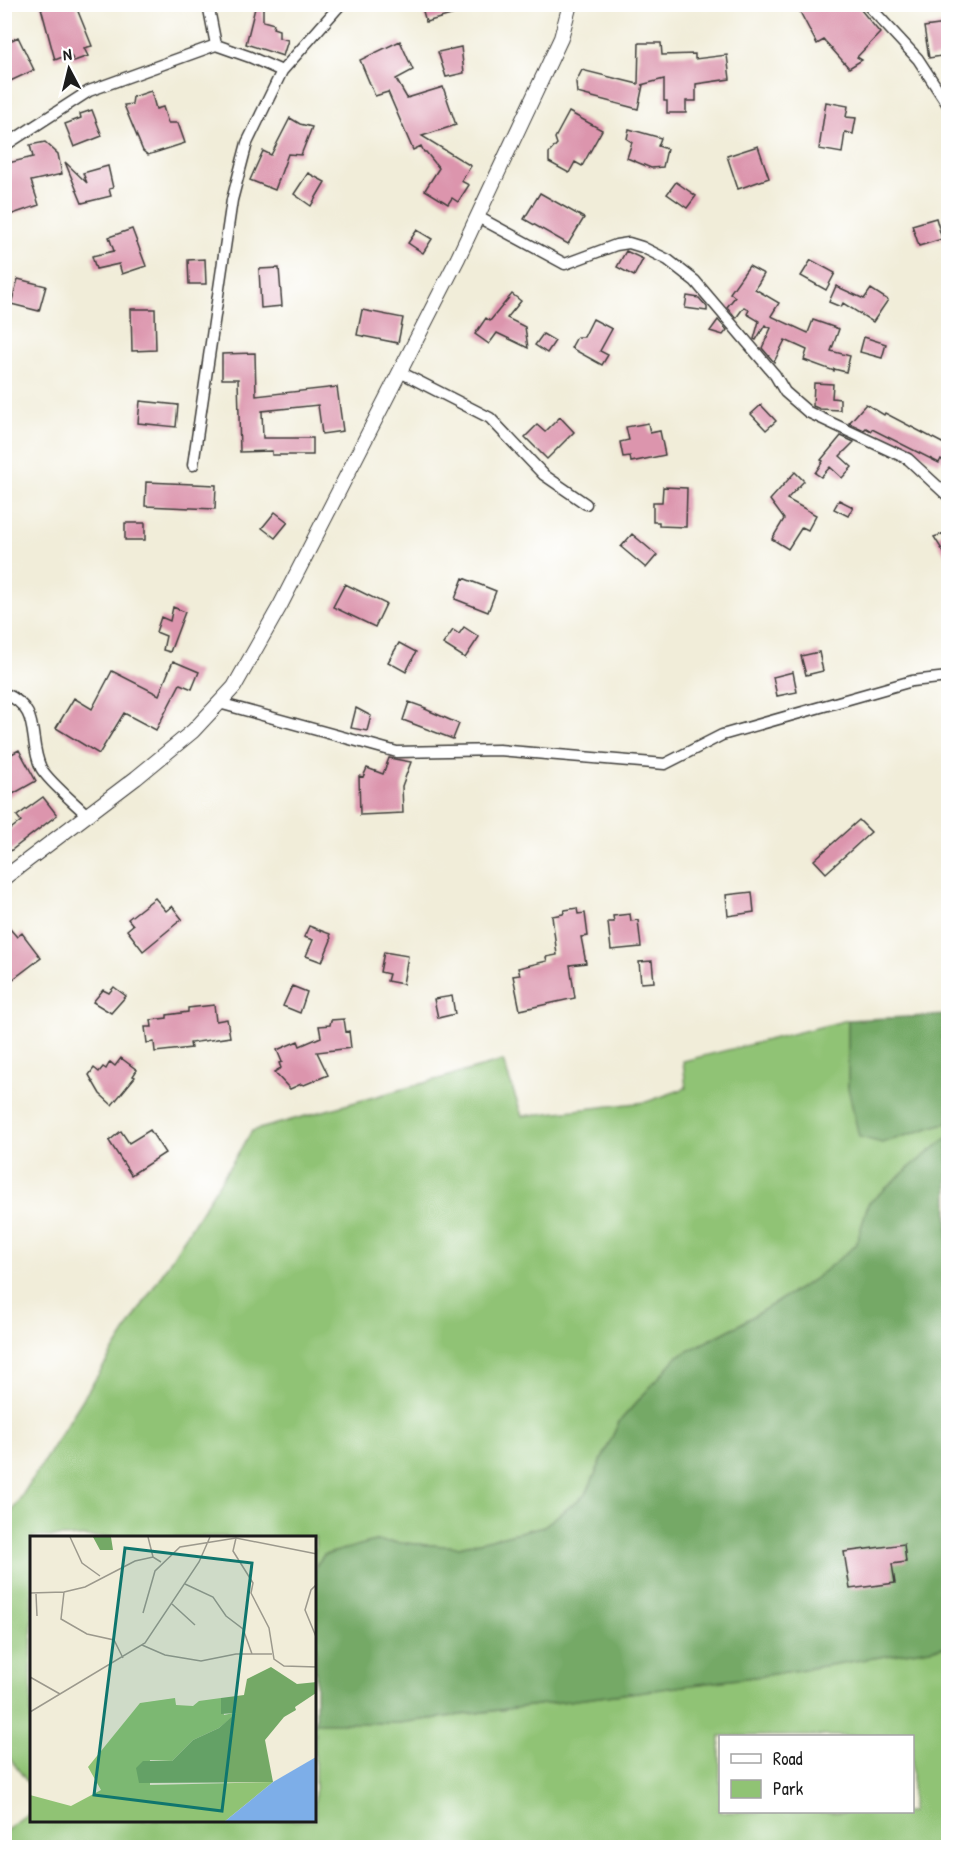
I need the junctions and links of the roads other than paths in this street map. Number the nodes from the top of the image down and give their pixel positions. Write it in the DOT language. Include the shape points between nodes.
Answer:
graph roads {
  1 [pos="208,4"];
  2 [pos="341,4"];
  3 [pos="570,4"];
  4 [pos="867,4"];
  5 [pos="216,45"];
  6 [pos="282,71"];
  7 [pos="948,105"];
  8 [pos="4,146"];
  9 [pos="478,217"];
  10 [pos="400,372"];
  11 [pos="193,465"];
  12 [pos="948,496"];
  13 [pos="586,504"];
  14 [pos="948,677"];
  15 [pos="4,693"];
  16 [pos="219,703"];
  17 [pos="87,815"];
  18 [pos="4,878"];
  1 -- 5 [label="street"];
  2 -- 6 [label="street"];
  3 -- 9 [label="street" via="561,38"];
  4 -- 7 [label="street" via="918,59"];
  5 -- 6 [label="street"];
  5 -- 8 [label="street" via="89,91"];
  6 -- 11 [label="street" via="247,142 232,200"];
  9 -- 10 [label="street"];
  9 -- 12 [label="street" via="565,264 629,243 668,260 695,281 785,392 808,412 908,459"];
  10 -- 13 [label="street" via="490,418 544,475"];
  10 -- 16 [label="street" via="281,604 234,687"];
  14 -- 16 [label="street" via="912,681 722,735 665,764 499,750 397,752"];
  15 -- 17 [label="street" via="24,706 32,720 42,771"];
  16 -- 17 [label="street" via="193,731"];
  17 -- 18 [label="street"];
}
